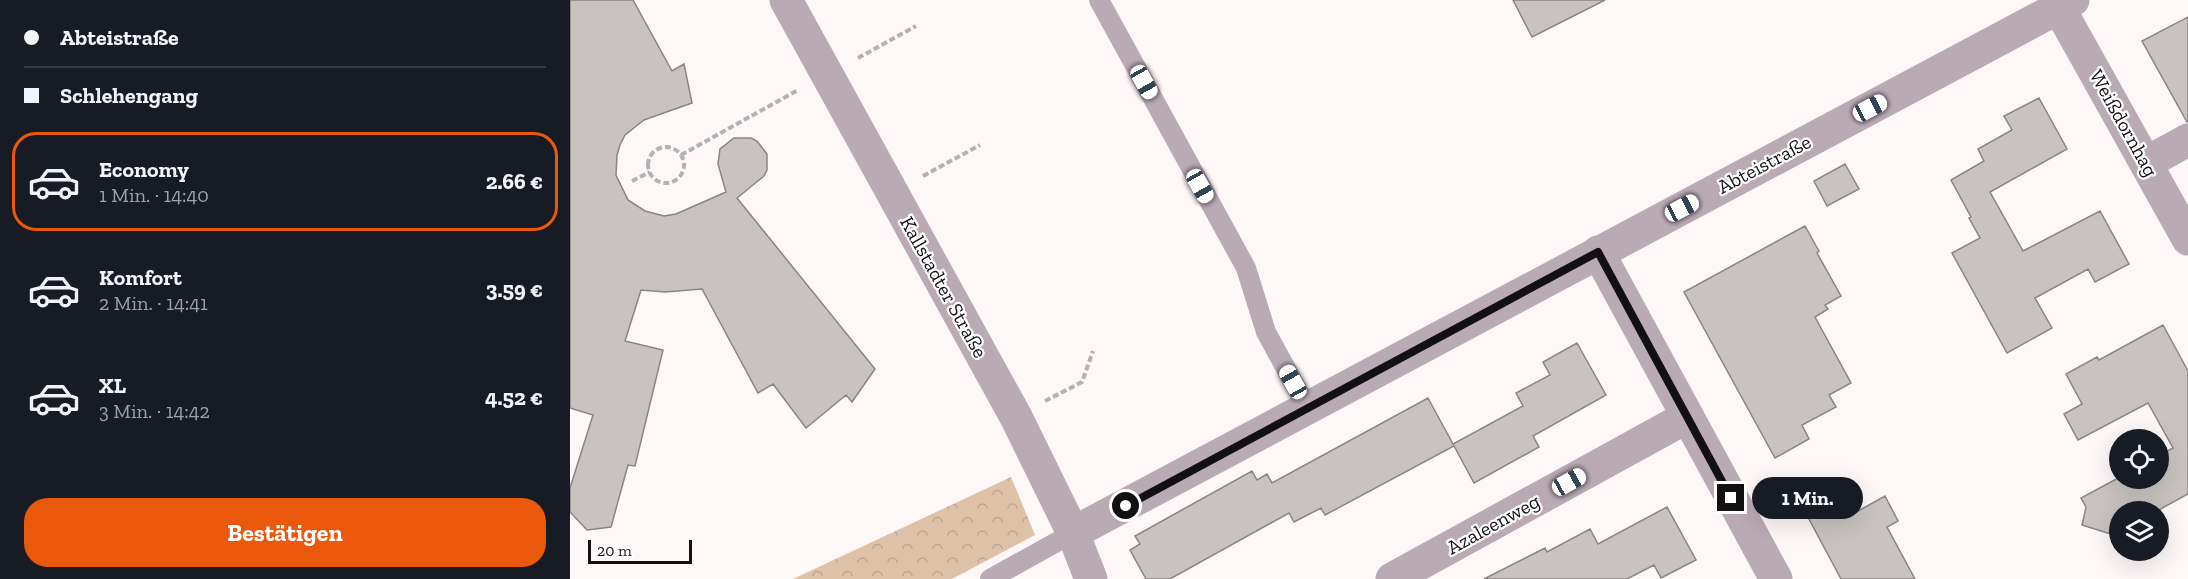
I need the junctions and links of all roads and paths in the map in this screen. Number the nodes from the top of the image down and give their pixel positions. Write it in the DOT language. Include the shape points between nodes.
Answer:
graph roads {
  1 [pos="786,0"];
  2 [pos="1099,0"];
  3 [pos="2066,4"];
  4 [pos="916,26"];
  5 [pos="827,75"];
  6 [pos="2188,140"];
  7 [pos="980,145"];
  8 [pos="681,155"];
  9 [pos="2146,163"];
  10 [pos="650,172"];
  11 [pos="632,181"];
  12 [pos="892,194"];
  13 [pos="2188,239"];
  14 [pos="1598,252"];
  15 [pos="1093,351"];
  16 [pos="1308,409"];
  17 [pos="1016,417"];
  18 [pos="1687,417"];
  19 [pos="1073,533"];
  20 [pos="990,579"];
  21 [pos="1091,579"];
  22 [pos="1392,579"];
  23 [pos="1776,579"];
  1 -- 5 [label="street, Kallstadter Straße"];
  2 -- 16 [label="lane" via="1246,268 1266,332"];
  3 -- 9 [label="street, Weißdornhag"];
  3 -- 14 [label="street, Abteistraße"];
  4 -- 5 [label="path"];
  5 -- 8 [label="path"];
  5 -- 12 [label="street, Kallstadter Straße"];
  6 -- 9 [label="street"];
  7 -- 12 [label="path"];
  8 -- 10 [label="path" via="671,148 659,149 651,158"];
  8 -- 10 [label="path" via="683,172 671,183 660,182"];
  9 -- 13 [label="street, Weißdornhag"];
  10 -- 11 [label="path"];
  12 -- 17 [label="street, Kallstadter Straße"];
  14 -- 16 [label="street, Abteistraße"];
  14 -- 18 [label="street"];
  15 -- 17 [label="path" via="1082,382"];
  16 -- 19 [label="street, Abteistraße"];
  17 -- 19 [label="street, Kallstadter Straße"];
  18 -- 22 [label="street, Azaleenweg"];
  18 -- 23 [label="street"];
  19 -- 20 [label="lane"];
  19 -- 21 [label="street, Kallstadter Straße"];
}
